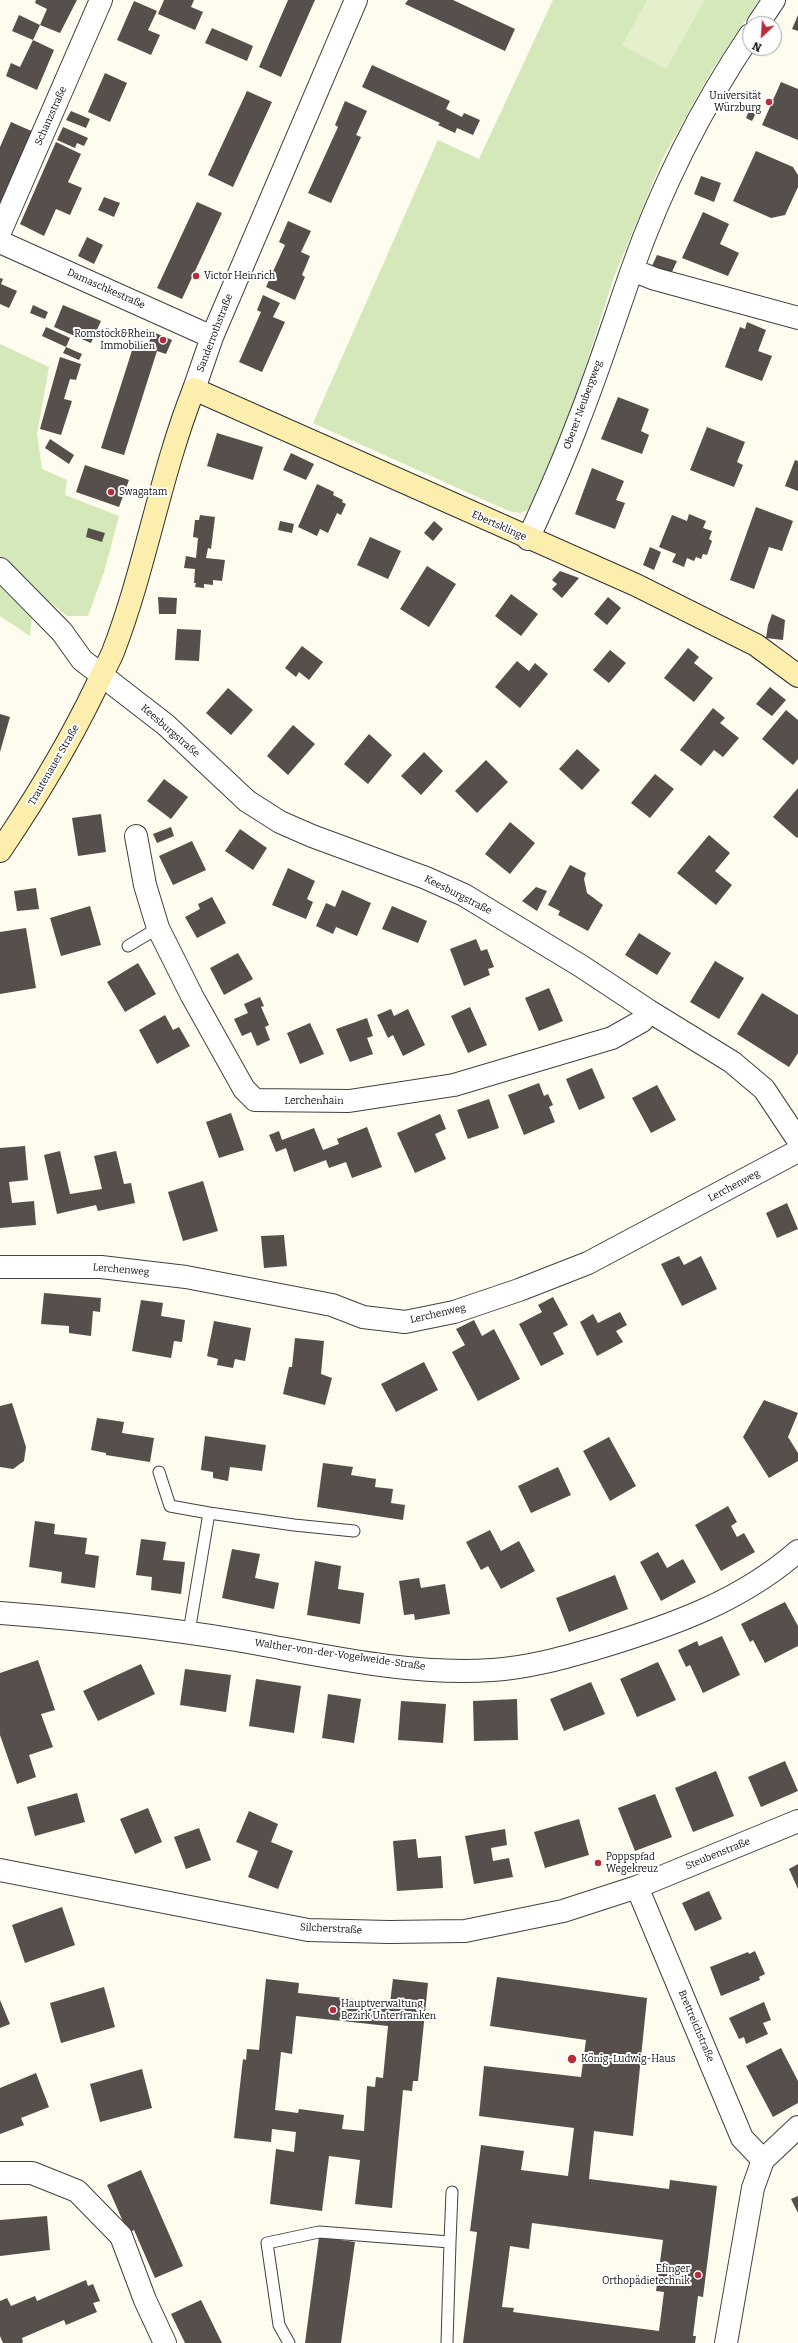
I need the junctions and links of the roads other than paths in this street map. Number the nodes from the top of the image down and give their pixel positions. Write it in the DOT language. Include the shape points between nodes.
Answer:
graph roads {
  1 [pos="101,0"];
  2 [pos="356,0"];
  3 [pos="774,0"];
  4 [pos="763,16"];
  5 [pos="742,47"];
  6 [pos="0,232"];
  7 [pos="0,242"];
  8 [pos="632,270"];
  9 [pos="798,318"];
  10 [pos="212,336"];
  11 [pos="194,389"];
  12 [pos="528,539"];
  13 [pos="0,569"];
  14 [pos="101,675"];
  15 [pos="798,676"];
  16 [pos="136,836"];
  17 [pos="0,851"];
  18 [pos="158,928"];
  19 [pos="128,946"];
  20 [pos="648,1011"];
  21 [pos="798,1140"];
  22 [pos="798,1151"];
  23 [pos="0,1267"];
  24 [pos="159,1472"];
  25 [pos="209,1513"];
  26 [pos="354,1530"];
  27 [pos="798,1551"];
  28 [pos="0,1613"];
  29 [pos="189,1632"];
  30 [pos="798,1822"];
  31 [pos="0,1870"];
  32 [pos="637,1887"];
  33 [pos="798,2127"];
  34 [pos="763,2160"];
  35 [pos="0,2173"];
  36 [pos="452,2192"];
  37 [pos="450,2242"];
  38 [pos="165,2343"];
  39 [pos="289,2343"];
  40 [pos="447,2343"];
  41 [pos="726,2343"];
  1 -- 6 [label="street, Schanzstraße"];
  2 -- 10 [label="street, Sanderrothstraße"];
  3 -- 4 [label="street"];
  5 -- 8 [label="street, Oberer Neubergweg" via="724,75 676,164"];
  7 -- 10 [label="street, Damaschkestraße"];
  8 -- 9 [label="street" via="655,279"];
  8 -- 12 [label="street, Oberer Neubergweg" via="578,422"];
  10 -- 11 [label="street, Sanderrothstraße"];
  11 -- 12 [label="street, Ebertsklinge"];
  11 -- 14 [label="street, Sanderrothstraße" via="181,423 131,600 113,653"];
  12 -- 15 [label="street, Ebertsklinge" via="691,611 756,645"];
  13 -- 14 [label="street, Keesburgstraße" via="62,632 82,660"];
  14 -- 17 [label="street, Trautenauer Straße" via="38,796"];
  14 -- 20 [label="street, Keesburgstraße" via="166,725 247,801 280,822 426,878 464,896 581,966"];
  16 -- 18 [label="street, Lerchenhain" via="144,885"];
  18 -- 19 [label="lane"];
  18 -- 20 [label="street, Lerchenhain" via="244,1090 255,1100 349,1101 454,1085 612,1038 642,1021"];
  20 -- 21 [label="street, Keesburgstraße" via="732,1062 764,1089"];
  22 -- 23 [label="street, Lerchenweg" via="588,1263 454,1312 405,1322 363,1317 332,1305 186,1277 101,1266"];
  24 -- 25 [label="lane" via="170,1506"];
  25 -- 26 [label="lane" via="294,1525"];
  25 -- 29 [label="lane"];
  27 -- 29 [label="street, Walther-von-der-Vogelweide-Straße" via="782,1565 712,1608 661,1629 565,1658 518,1667 490,1670 414,1668"];
  28 -- 29 [label="street, Walther-von-der-Vogelweide-Straße"];
  30 -- 32 [label="street, Steubenstraße"];
  31 -- 32 [label="street, Silcherstraße" via="308,1930 465,1931 563,1911"];
  32 -- 34 [label="street, Brettreichstraße" via="742,2138"];
  33 -- 34 [label="street"];
  34 -- 41 [label="street" via="753,2188"];
  35 -- 38 [label="street" via="32,2173 77,2191 121,2236 145,2300"];
  36 -- 37 [label="lane"];
  37 -- 39 [label="lane" via="319,2232 267,2243 279,2325"];
  37 -- 40 [label="lane"];
}
